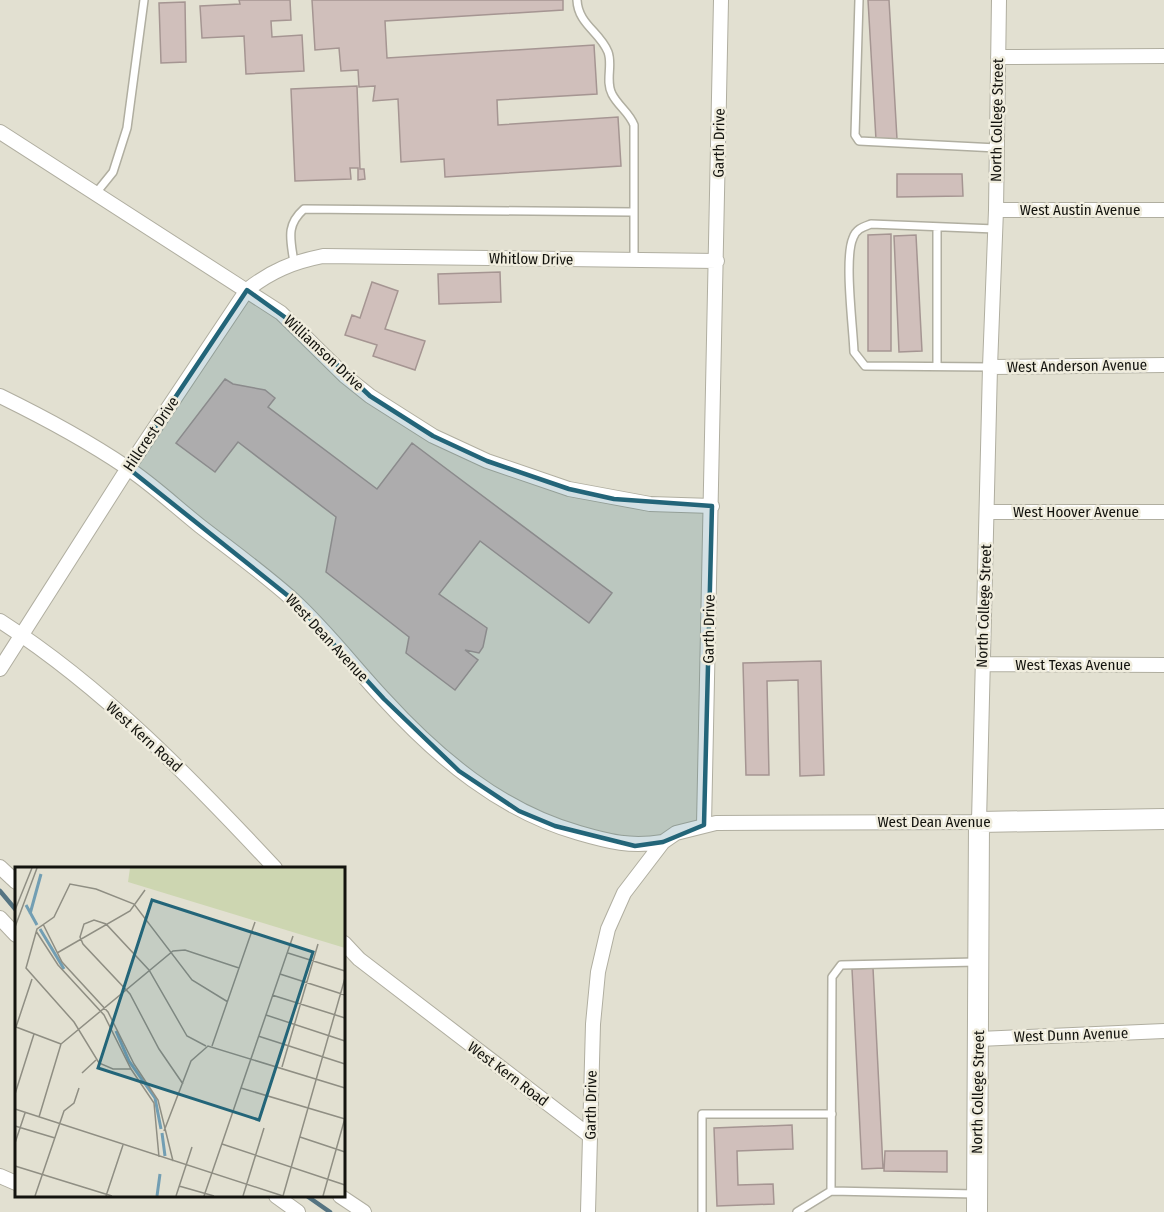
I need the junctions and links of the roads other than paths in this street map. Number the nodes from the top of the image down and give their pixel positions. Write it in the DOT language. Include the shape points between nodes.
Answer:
graph roads {
  1 [pos="144,0"];
  2 [pos="577,0"];
  3 [pos="721,0"];
  4 [pos="859,0"];
  5 [pos="999,0"];
  6 [pos="1164,56"];
  7 [pos="998,57"];
  8 [pos="0,132"];
  9 [pos="997,148"];
  10 [pos="96,193"];
  11 [pos="996,210"];
  12 [pos="1164,210"];
  13 [pos="632,212"];
  14 [pos="937,226"];
  15 [pos="995,228"];
  16 [pos="344,257"];
  17 [pos="634,260"];
  18 [pos="717,261"];
  19 [pos="294,263"];
  20 [pos="247,290"];
  21 [pos="1164,365"];
  22 [pos="937,366"];
  23 [pos="990,367"];
  24 [pos="0,396"];
  25 [pos="128,468"];
  26 [pos="712,506"];
  27 [pos="988,512"];
  28 [pos="1164,512"];
  29 [pos="0,621"];
  30 [pos="23,636"];
  31 [pos="982,664"];
  32 [pos="1164,665"];
  33 [pos="0,669"];
  34 [pos="1164,819"];
  35 [pos="980,822"];
  36 [pos="704,825"];
  37 [pos="663,842"];
  38 [pos="0,867"];
  39 [pos="274,867"];
  40 [pos="15,881"];
  41 [pos="0,918"];
  42 [pos="15,934"];
  43 [pos="345,944"];
  44 [pos="979,962"];
  45 [pos="1164,1031"];
  46 [pos="979,1039"];
  47 [pos="832,1114"];
  48 [pos="590,1136"];
  49 [pos="0,1176"];
  50 [pos="15,1183"];
  51 [pos="831,1191"];
  52 [pos="277,1197"];
  53 [pos="342,1197"];
  54 [pos="977,1203"];
  55 [pos="298,1212"];
  56 [pos="364,1212"];
  57 [pos="588,1212"];
  58 [pos="702,1212"];
  59 [pos="797,1212"];
  1 -- 10 [label="lane" via="127,128 113,172"];
  2 -- 13 [label="lane" via="585,23 608,51 612,94 634,125"];
  3 -- 18 [label="street, Garth Drive"];
  4 -- 9 [label="lane" via="855,135 859,141"];
  5 -- 7 [label="street, North College Street"];
  6 -- 7 [label="street"];
  7 -- 9 [label="street, North College Street"];
  8 -- 10 [label="street, Williamson Drive"];
  9 -- 11 [label="street, North College Street"];
  10 -- 20 [label="street, Williamson Drive"];
  11 -- 12 [label="street, West Austin Avenue"];
  11 -- 15 [label="street, North College Street"];
  13 -- 17 [label="lane"];
  13 -- 19 [label="lane" via="304,209 294,218 290,231"];
  14 -- 15 [label="lane"];
  14 -- 22 [label="lane"];
  14 -- 22 [label="lane" via="871,224 858,229 852,238 850,256 854,352 860,362 865,366"];
  15 -- 23 [label="street, North College Street"];
  16 -- 17 [label="street, Whitlow Drive"];
  16 -- 19 [label="street, Hillcrest Drive" via="323,256"];
  17 -- 18 [label="street, Whitlow Drive"];
  18 -- 26 [label="street, Garth Drive"];
  19 -- 20 [label="street, Hillcrest Drive" via="268,273"];
  20 -- 25 [label="street, Hillcrest Drive"];
  20 -- 26 [label="street, Williamson Drive" via="293,323 370,396 433,436 487,461 569,489 650,504"];
  21 -- 23 [label="street, West Anderson Avenue"];
  22 -- 23 [label="lane"];
  23 -- 27 [label="street, North College Street"];
  24 -- 25 [label="street, West Dean Avenue" via="49,420"];
  25 -- 30 [label="street, Hillcrest Drive"];
  25 -- 37 [label="street, West Dean Avenue" via="292,599 391,706 459,771 519,811 555,826 635,846"];
  26 -- 36 [label="street, Garth Drive"];
  27 -- 28 [label="street, West Hoover Avenue"];
  27 -- 31 [label="street, North College Street"];
  29 -- 30 [label="street, West Kern Road"];
  30 -- 33 [label="street, Hillcrest Drive"];
  30 -- 39 [label="street, West Kern Road" via="178,765"];
  31 -- 32 [label="street, West Texas Avenue"];
  31 -- 35 [label="street, North College Street"];
  34 -- 35 [label="street, West Dean Avenue"];
  35 -- 36 [label="street, West Dean Avenue" via="785,821"];
  35 -- 44 [label="street, North College Street"];
  36 -- 37 [label="street, Garth Drive" via="676,833"];
  37 -- 48 [label="street, Garth Drive" via="624,893 608,929 597,982"];
  38 -- 40 [label="street"];
  41 -- 42 [label="street"];
  43 -- 48 [label="street, West Kern Road" via="359,959"];
  44 -- 46 [label="street, North College Street"];
  44 -- 47 [label="lane" via="841,965 832,977"];
  45 -- 46 [label="street, West Dunn Avenue"];
  46 -- 54 [label="street, North College Street"];
  47 -- 51 [label="lane"];
  47 -- 58 [label="lane" via="702,1114"];
  48 -- 57 [label="street, Garth Drive"];
  49 -- 50 [label="street"];
  51 -- 54 [label="lane"];
  51 -- 59 [label="lane"];
  52 -- 55 [label="street"];
  53 -- 56 [label="street"];
}
